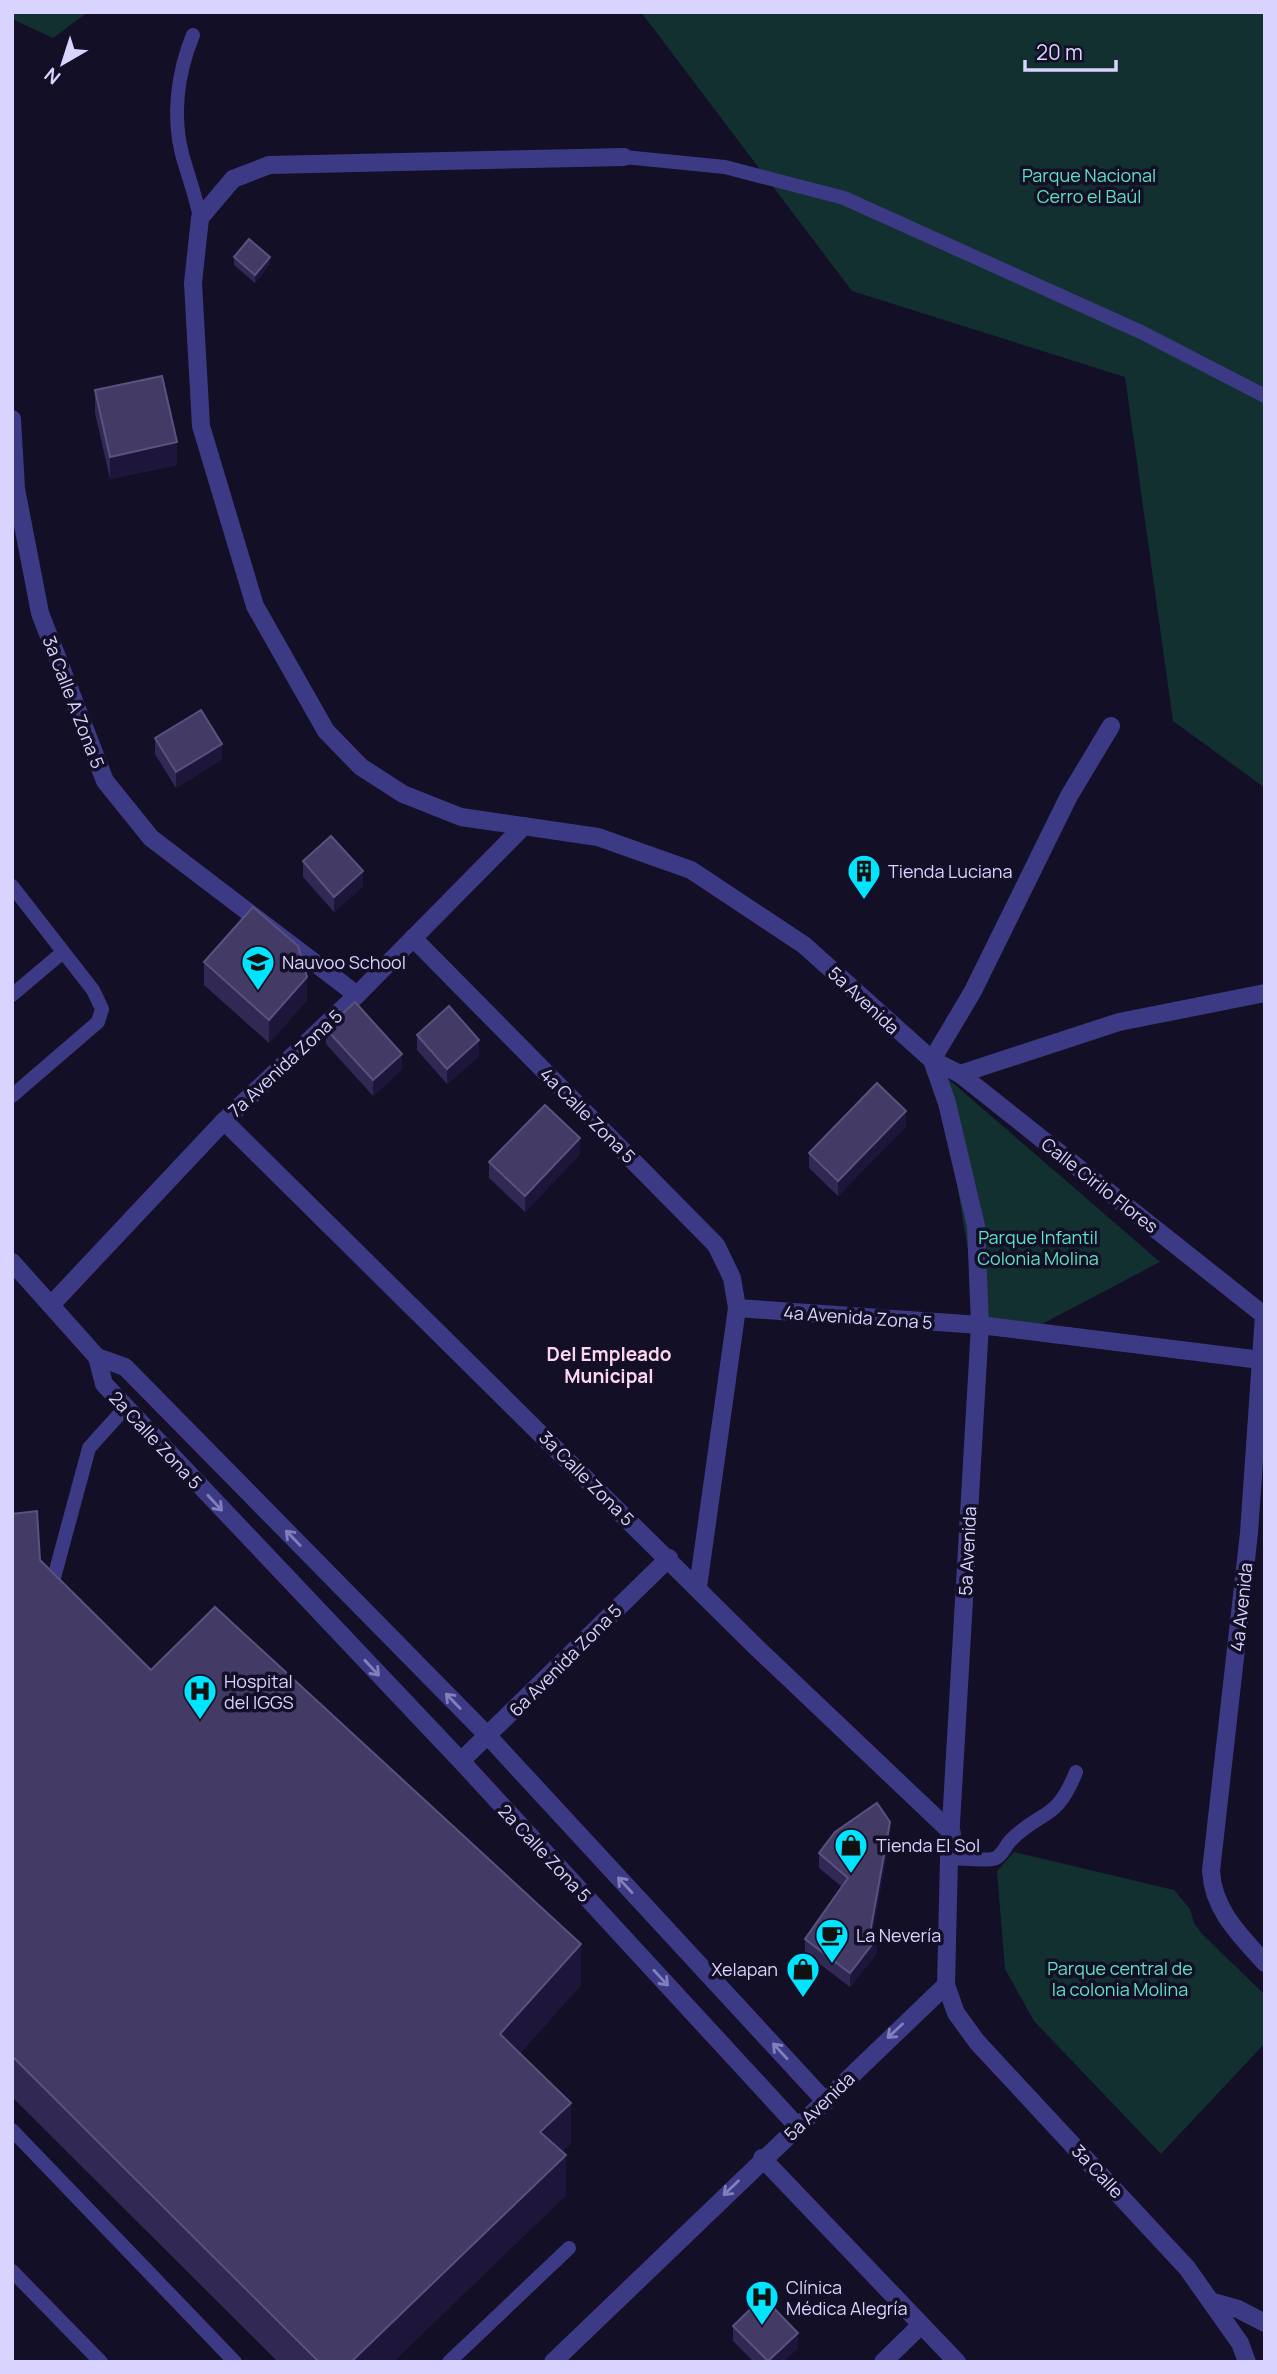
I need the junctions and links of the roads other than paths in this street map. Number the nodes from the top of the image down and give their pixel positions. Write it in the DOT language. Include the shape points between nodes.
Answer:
graph roads {
  1 [pos="193,35"];
  2 [pos="624,157"];
  3 [pos="200,218"];
  4 [pos="1265,396"];
  5 [pos="12,419"];
  6 [pos="1111,726"];
  7 [pos="524,826"];
  8 [pos="12,886"];
  9 [pos="413,938"];
  10 [pos="64,951"];
  11 [pos="1265,993"];
  12 [pos="12,995"];
  13 [pos="357,995"];
  14 [pos="932,1060"];
  15 [pos="960,1074"];
  16 [pos="12,1096"];
  17 [pos="224,1121"];
  18 [pos="12,1262"];
  19 [pos="51,1305"];
  20 [pos="737,1308"];
  21 [pos="1265,1315"];
  22 [pos="980,1325"];
  23 [pos="97,1357"];
  24 [pos="1261,1360"];
  25 [pos="125,1408"];
  26 [pos="669,1558"];
  27 [pos="52,1585"];
  28 [pos="698,1587"];
  29 [pos="488,1736"];
  30 [pos="461,1761"];
  31 [pos="1076,1772"];
  32 [pos="952,1833"];
  33 [pos="949,1858"];
  34 [pos="1265,1963"];
  35 [pos="946,1984"];
  36 [pos="826,2102"];
  37 [pos="798,2127"];
  38 [pos="12,2130"];
  39 [pos="762,2158"];
  40 [pos="569,2248"];
  41 [pos="12,2271"];
  42 [pos="1213,2302"];
  43 [pos="1265,2323"];
  44 [pos="921,2325"];
  45 [pos="101,2362"];
  46 [pos="234,2362"];
  47 [pos="449,2362"];
  48 [pos="552,2362"];
  49 [pos="883,2362"];
  50 [pos="957,2362"];
  51 [pos="1247,2362"];
  1 -- 3 [label="lane" via="182,68 178,105 182,152"];
  2 -- 3 [label="street" via="270,165 233,179"];
  2 -- 4 [label="lane" via="725,167 844,198 1141,332"];
  3 -- 7 [label="street, 5a Avenida" via="193,283 201,426 256,607 326,732 361,767 403,794 461,817"];
  5 -- 13 [label="street, 3a Calle A Zona 5" via="16,488 40,613 105,780 151,838"];
  6 -- 14 [label="street" via="1069,796 973,991"];
  7 -- 9 [label="street, 7a Avenida Zona 5"];
  7 -- 14 [label="street, 5a Avenida" via="598,837 691,870 804,946"];
  8 -- 10 [label="lane"];
  9 -- 13 [label="street, 7a Avenida Zona 5"];
  9 -- 20 [label="street, 4a Calle Zona 5" via="716,1245 732,1278"];
  10 -- 12 [label="lane"];
  10 -- 16 [label="lane" via="102,1009 98,1023"];
  11 -- 15 [label="street" via="1119,1022"];
  13 -- 17 [label="street, 7a Avenida Zona 5"];
  14 -- 15 [label="street, Calle Cirilo Flores"];
  14 -- 22 [label="street, 5a Avenida" via="976,1226"];
  15 -- 21 [label="street, Calle Cirilo Flores"];
  17 -- 19 [label="street, 7a Avenida Zona 5"];
  17 -- 26 [label="street, 3a Calle Zona 5"];
  18 -- 19 [label="street"];
  19 -- 23 [label="street"];
  20 -- 22 [label="street, 4a Avenida Zona 5"];
  20 -- 28 [label="street"];
  21 -- 24 [label="street, 4a Avenida"];
  22 -- 24 [label="street, 4a Avenida Zona 5"];
  22 -- 32 [label="street, 5a Avenida"];
  23 -- 25 [label="street, 2a Calle Zona 5" via="104,1384"];
  29 -- 23 [label="street, 2a Calle Zona 5, one-way" via="125,1367"];
  24 -- 34 [label="street, 4a Avenida" via="1249,1533 1211,1871 1215,1898 1226,1918"];
  25 -- 27 [label="lane" via="89,1448"];
  25 -- 30 [label="street, 2a Calle Zona 5, one-way"];
  26 -- 28 [label="street, 3a Calle Zona 5"];
  26 -- 29 [label="street, 6a Avenida Zona 5"];
  28 -- 32 [label="street, 3a Calle Zona 5"];
  29 -- 30 [label="street, 6a Avenida Zona 5"];
  36 -- 29 [label="street, 2a Calle Zona 5, one-way"];
  30 -- 37 [label="street, 2a Calle Zona 5, one-way"];
  31 -- 33 [label="lane" via="1067,1796 1053,1812 1021,1832 1000,1856"];
  32 -- 33 [label="street, 5a Avenida"];
  33 -- 35 [label="street, 5a Avenida"];
  35 -- 36 [label="street, 5a Avenida, one-way"];
  35 -- 42 [label="street, 3a Calle" via="956,2013 977,2042 1121,2194"];
  36 -- 37 [label="street, 5a Avenida"];
  37 -- 39 [label="street, 5a Avenida"];
  38 -- 46 [label="lane"];
  39 -- 44 [label="street"];
  39 -- 48 [label="street, 5a Avenida, one-way"];
  40 -- 47 [label="lane"];
  41 -- 45 [label="lane"];
  42 -- 43 [label="street"];
  42 -- 51 [label="street, 3a Calle"];
  44 -- 49 [label="street"];
  44 -- 50 [label="street"];
}
